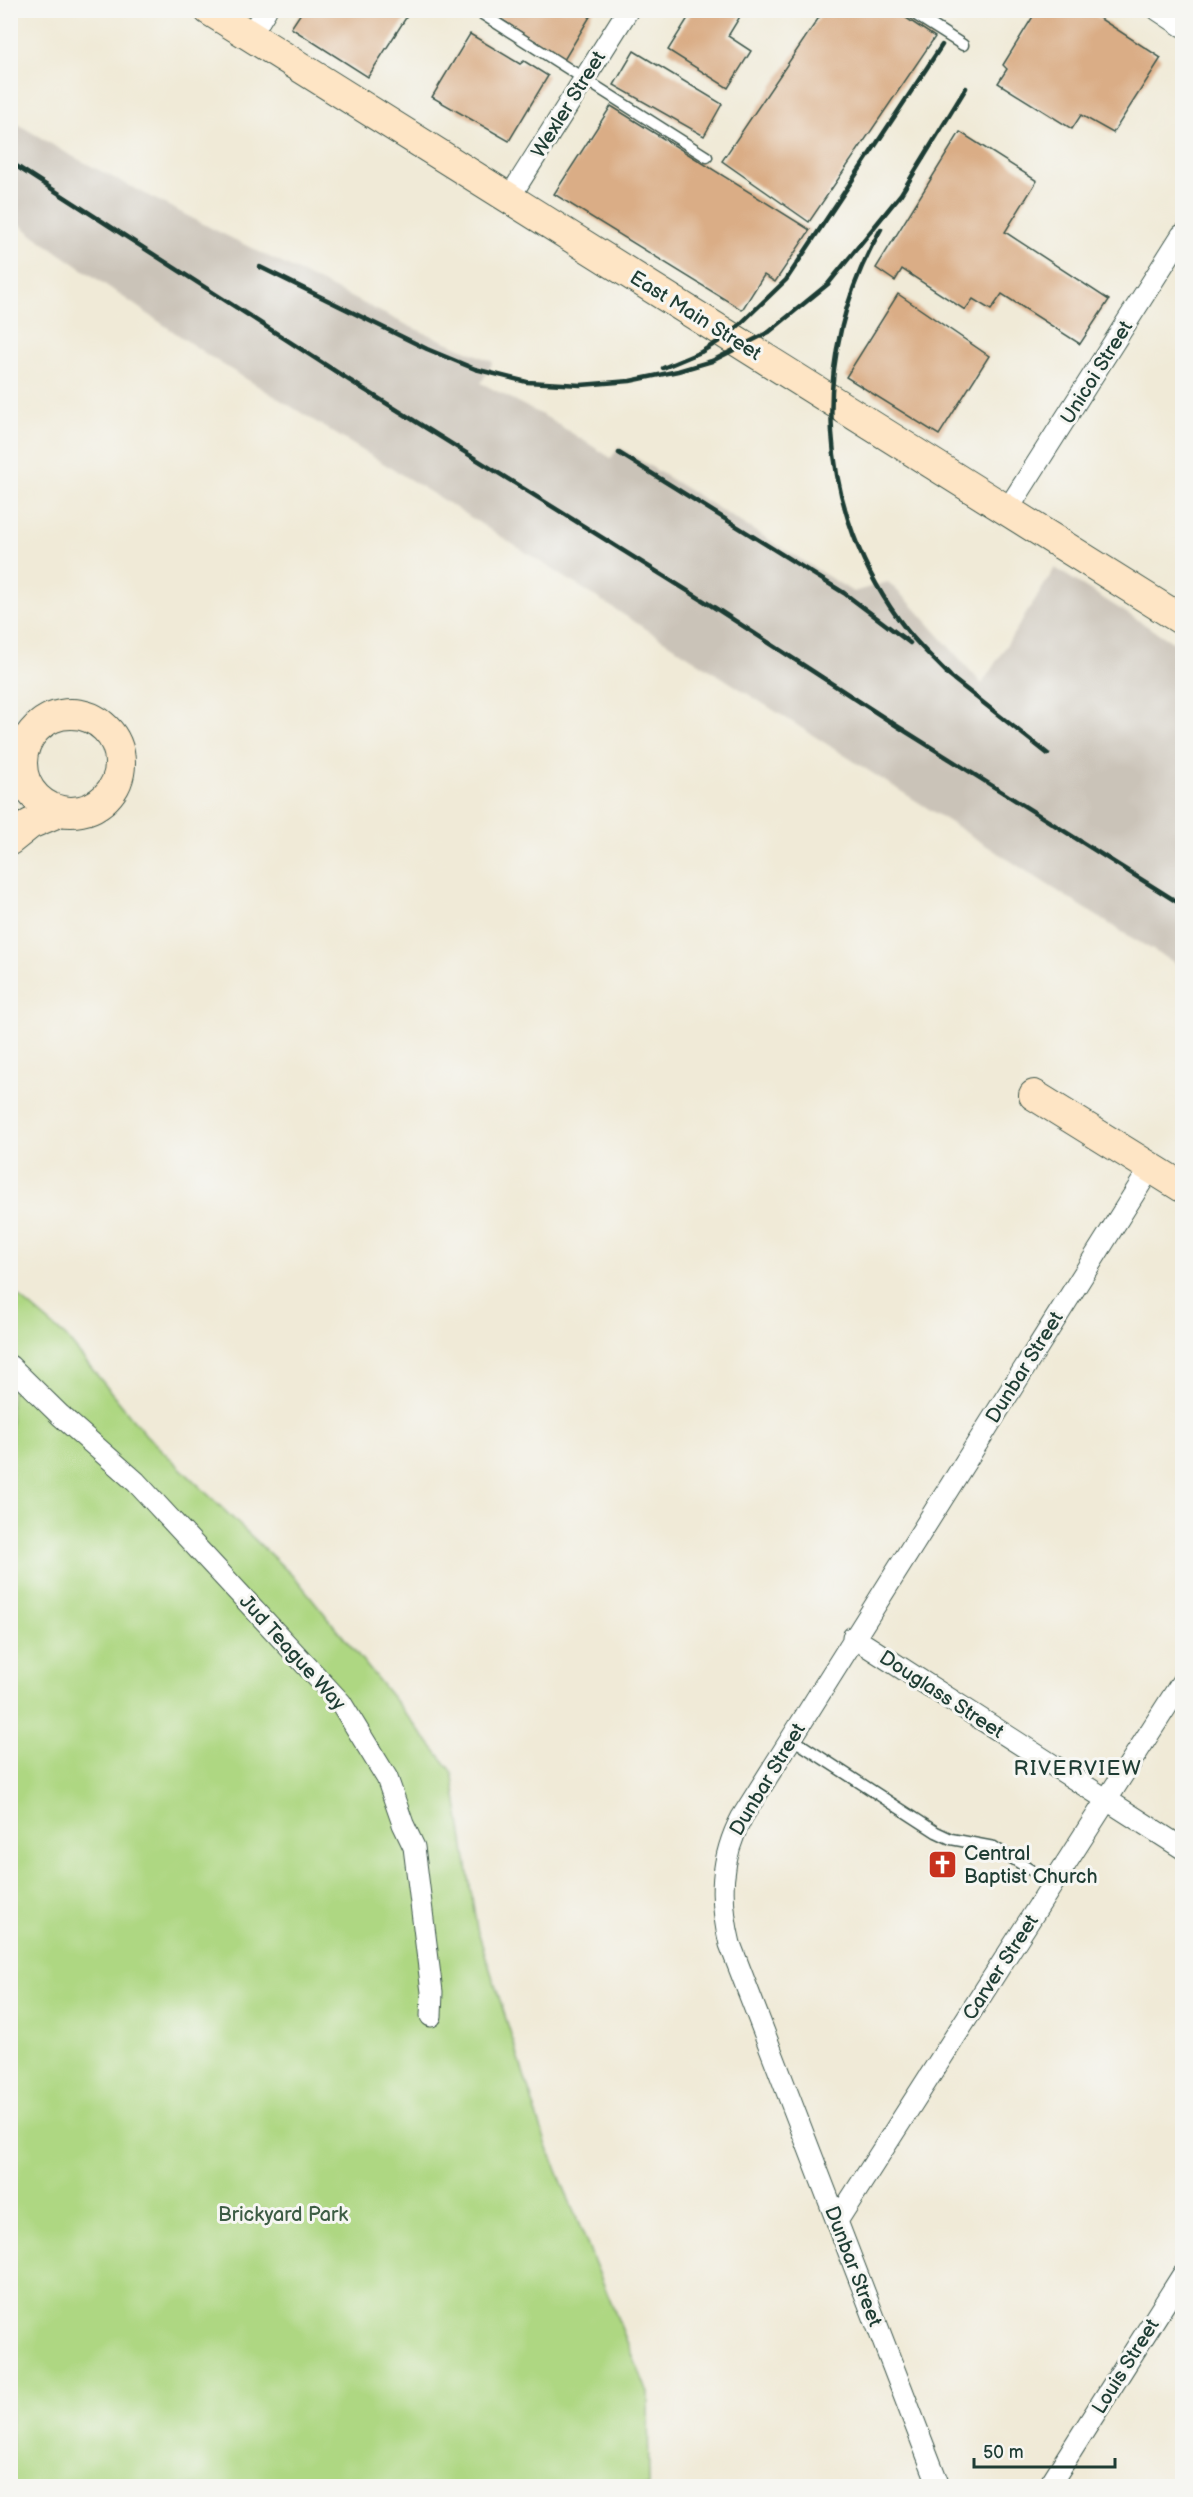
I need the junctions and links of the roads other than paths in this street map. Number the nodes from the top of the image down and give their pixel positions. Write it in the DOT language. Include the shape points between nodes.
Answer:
graph roads {
  1 [pos="209,10"];
  2 [pos="266,10"];
  3 [pos="476,10"];
  4 [pos="628,10"];
  5 [pos="908,10"];
  6 [pos="1158,10"];
  7 [pos="1182,26"];
  8 [pos="250,36"];
  9 [pos="963,45"];
  10 [pos="584,79"];
  11 [pos="707,157"];
  12 [pos="509,198"];
  13 [pos="1182,235"];
  14 [pos="1008,509"];
  15 [pos="1182,620"];
  16 [pos="22,774"];
  17 [pos="10,802"];
  18 [pos="61,811"];
  19 [pos="10,840"];
  20 [pos="1034,1095"];
  21 [pos="1150,1167"];
  22 [pos="1182,1187"];
  23 [pos="10,1366"];
  24 [pos="853,1637"];
  25 [pos="1180,1692"];
  26 [pos="791,1738"];
  27 [pos="1106,1801"];
  28 [pos="1182,1848"];
  29 [pos="1053,1884"];
  30 [pos="431,2016"];
  31 [pos="837,2221"];
  32 [pos="1182,2276"];
  33 [pos="939,2487"];
  34 [pos="1049,2487"];
  1 -- 8 [label="main road, East Main Street"];
  2 -- 8 [label="street"];
  3 -- 10 [label="lane"];
  4 -- 10 [label="street, Wexler Street"];
  5 -- 9 [label="lane"];
  6 -- 7 [label="street"];
  8 -- 12 [label="main road, East Main Street"];
  10 -- 11 [label="lane"];
  10 -- 12 [label="street, Wexler Street"];
  12 -- 14 [label="main road, East Main Street"];
  13 -- 14 [label="street, Unicoi Street"];
  14 -- 15 [label="main road, East Main Street"];
  16 -- 17 [label="main road"];
  16 -- 18 [label="main road" via="39,801"];
  16 -- 18 [label="main road" via="26,742 48,719 80,715 96,720 109,731 120,761 111,792 85,811"];
  18 -- 19 [label="main road" via="30,824"];
  20 -- 21 [label="main road"];
  21 -- 22 [label="main road"];
  21 -- 24 [label="street, Dunbar Street"];
  23 -- 30 [label="street, Jud Teague Way" via="136,1482 341,1703 363,1736 387,1778 414,1847 432,1992"];
  24 -- 26 [label="street, Dunbar Street"];
  24 -- 27 [label="street, Douglass Street"];
  25 -- 27 [label="street, Carver Street"];
  26 -- 29 [label="lane" via="936,1832 951,1839 994,1847"];
  26 -- 31 [label="street, Dunbar Street" via="730,1839 724,1866 723,1916 730,1944"];
  27 -- 28 [label="street, Douglass Street"];
  27 -- 29 [label="street, Carver Street"];
  29 -- 31 [label="street, Carver Street"];
  31 -- 33 [label="street, Dunbar Street"];
  32 -- 34 [label="street, Louis Street"];
}
